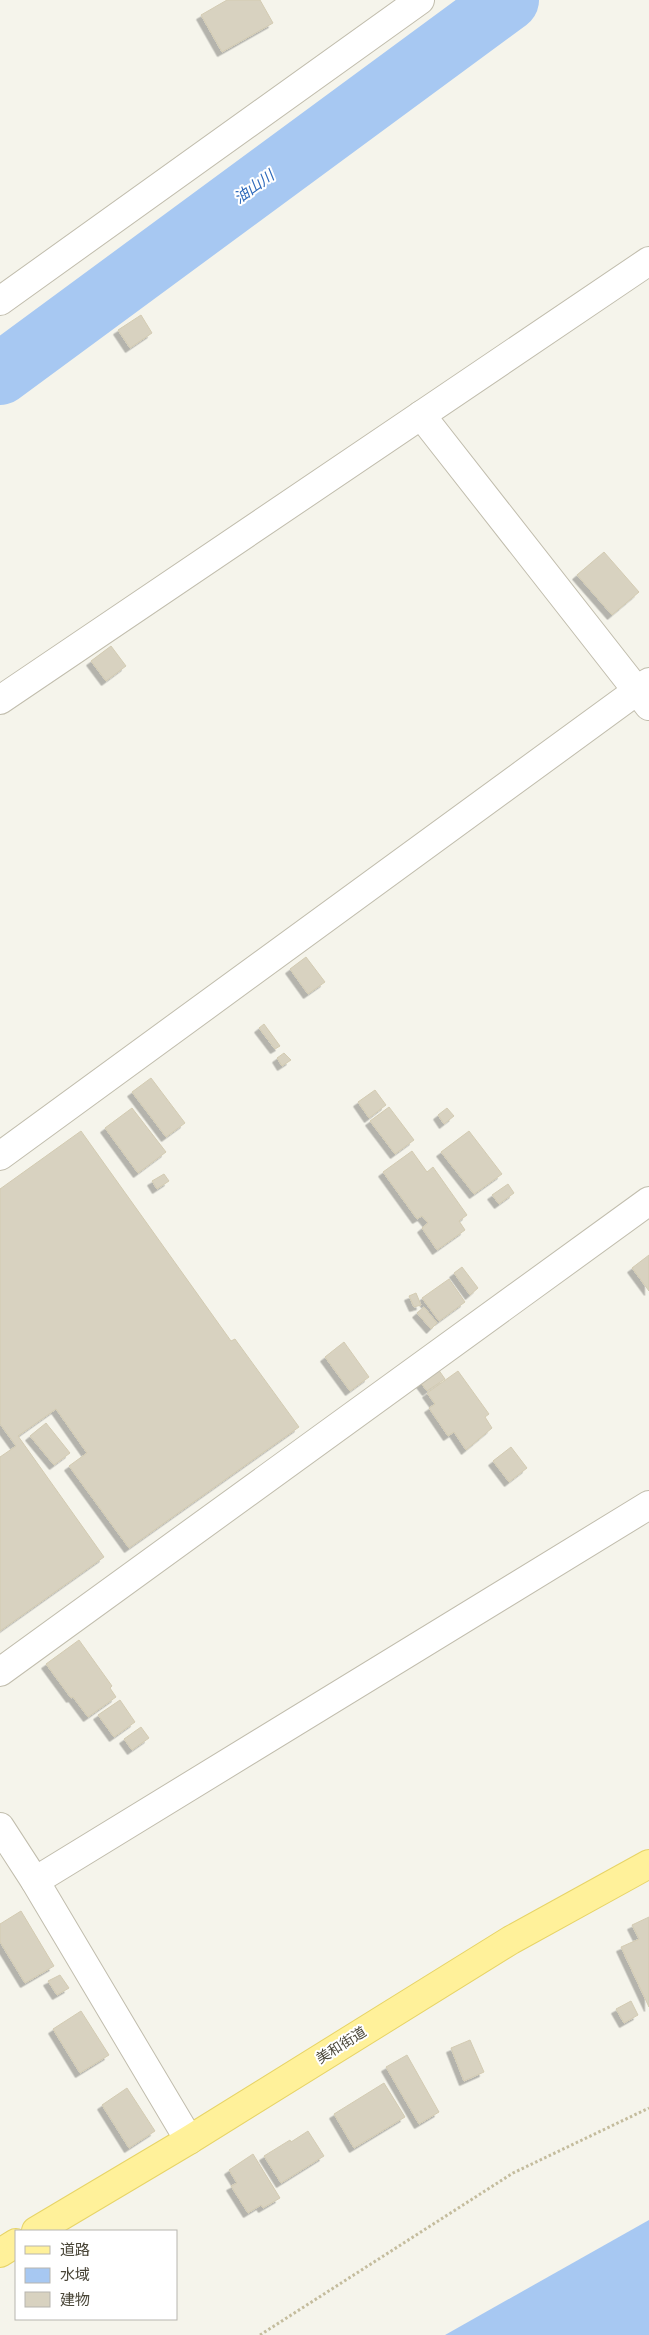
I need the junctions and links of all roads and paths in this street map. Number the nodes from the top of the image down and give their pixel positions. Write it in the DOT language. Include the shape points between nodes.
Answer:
graph roads {
  1 [pos="420,0"];
  2 [pos="649,261"];
  3 [pos="0,301"];
  4 [pos="421,416"];
  5 [pos="645,693"];
  6 [pos="0,700"];
  7 [pos="0,1156"];
  8 [pos="649,1201"];
  9 [pos="649,1505"];
  10 [pos="0,1672"];
  11 [pos="0,1827"];
  12 [pos="649,1864"];
  13 [pos="35,1881"];
  14 [pos="649,2108"];
  15 [pos="189,2140"];
  16 [pos="38,2230"];
  17 [pos="15,2244"];
  18 [pos="0,2253"];
  19 [pos="260,2335"];
  1 -- 3 [label="street"];
  2 -- 4 [label="street"];
  4 -- 5 [label="street"];
  4 -- 6 [label="street"];
  5 -- 7 [label="street"];
  8 -- 10 [label="street"];
  9 -- 13 [label="street"];
  11 -- 13 [label="street"];
  12 -- 15 [label="main road, 美和街道" via="511,1940"];
  13 -- 15 [label="street"];
  14 -- 19 [label="path" via="513,2173"];
  15 -- 16 [label="main road, 美和街道"];
  17 -- 18 [label="main road"];
}
